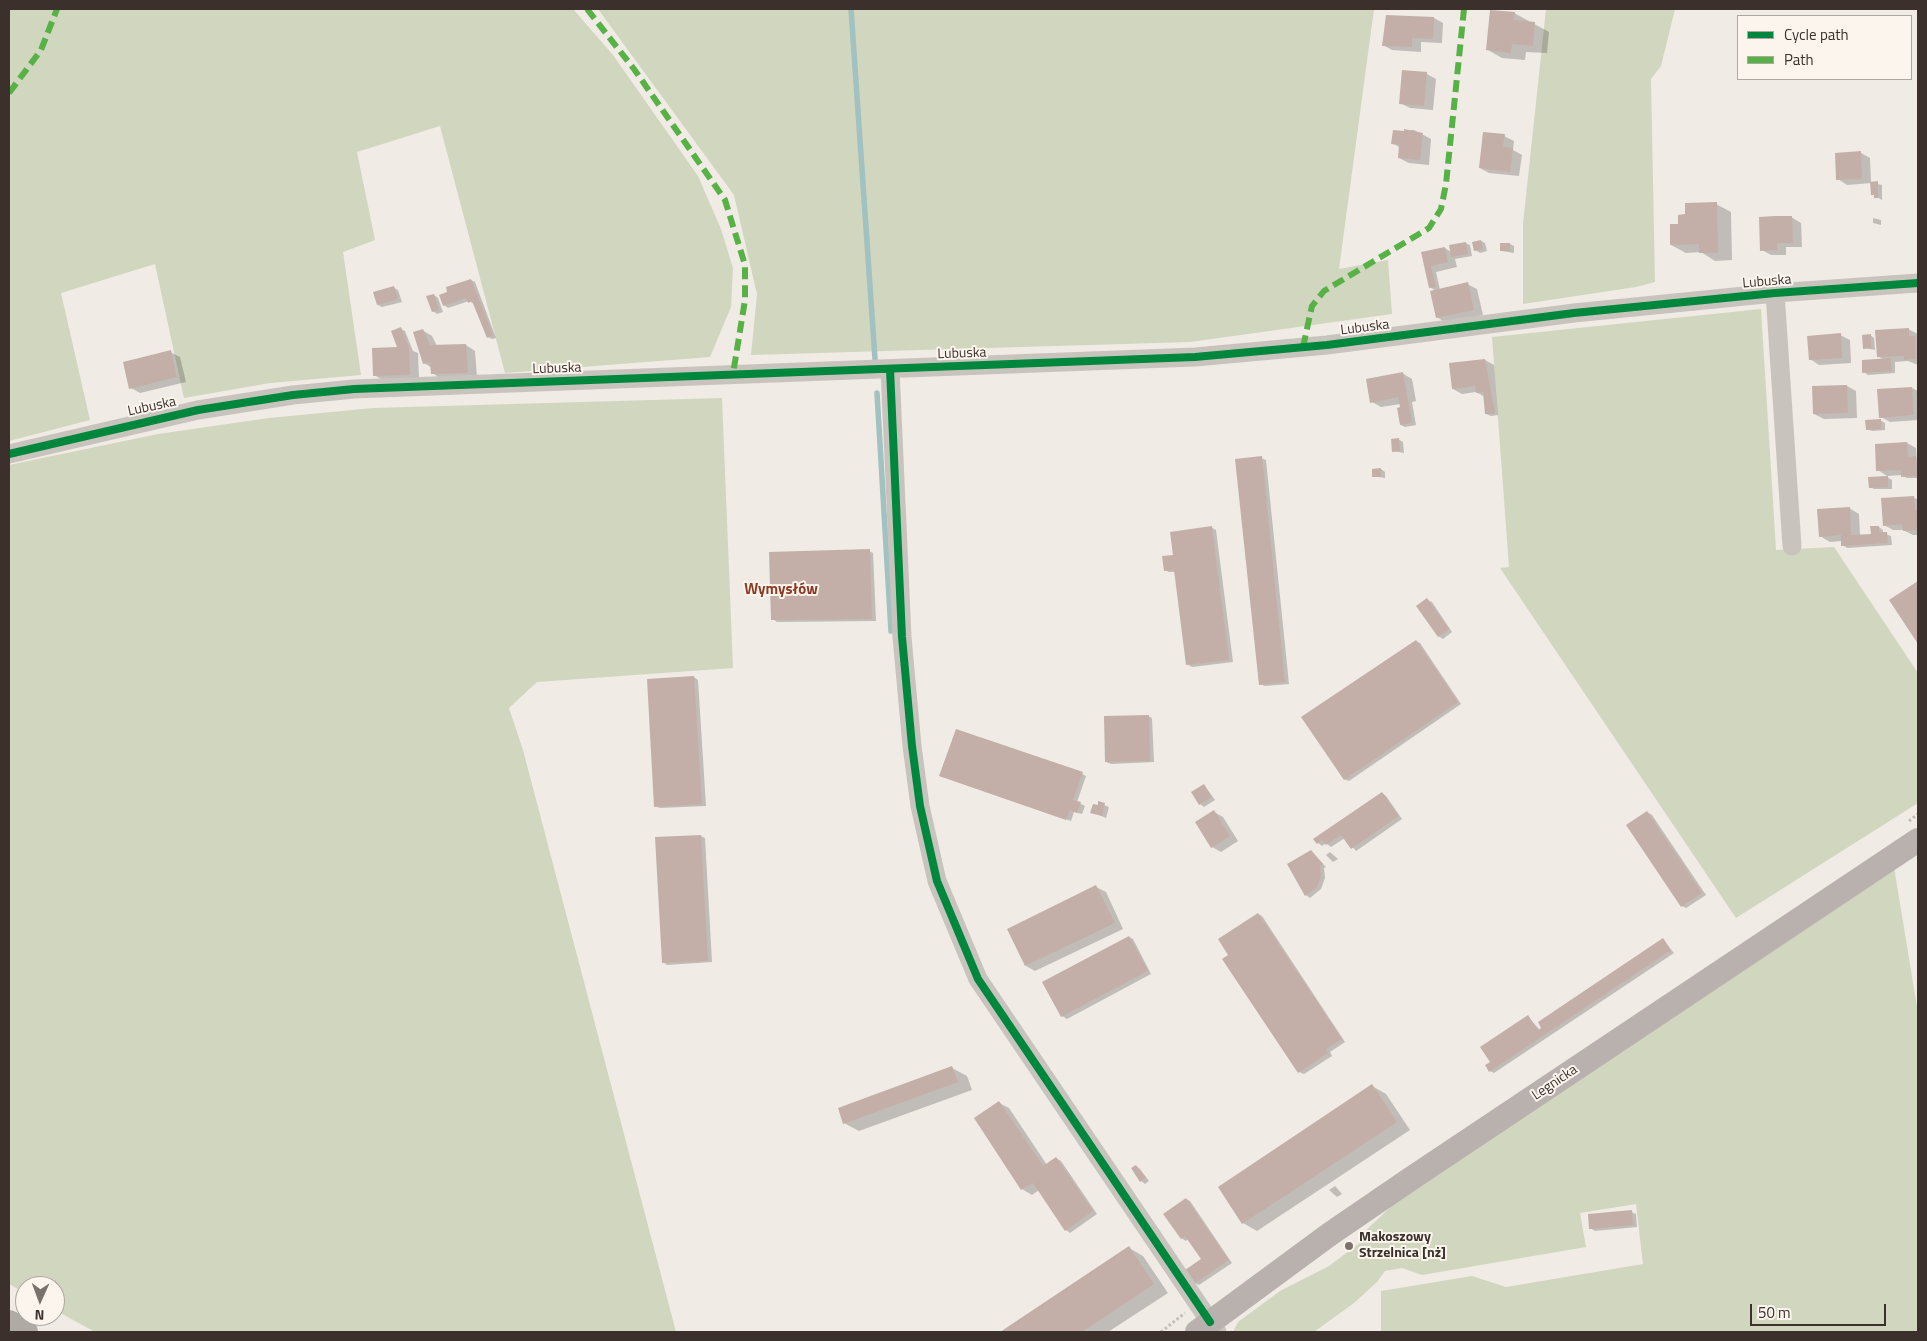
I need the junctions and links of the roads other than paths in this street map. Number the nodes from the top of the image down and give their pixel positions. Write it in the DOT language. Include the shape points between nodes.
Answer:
graph roads {
  1 [pos="1918,283"];
  2 [pos="1775,293"];
  3 [pos="890,369"];
  4 [pos="9,454"];
  5 [pos="1792,546"];
  6 [pos="1918,840"];
  7 [pos="9,1324"];
  8 [pos="1208,1329"];
  9 [pos="24,1332"];
  1 -- 2 [label="street, Lubuska"];
  2 -- 3 [label="street, Lubuska" via="1195,357"];
  2 -- 5 [label="street"];
  3 -- 4 [label="street, Lubuska" via="354,389 301,394 198,410"];
  3 -- 8 [label="street" via="902,637 912,746 920,806 937,881 978,979"];
  6 -- 8 [label="main road, Legnicka" via="1378,1201"];
  7 -- 9 [label="highway"];
}
